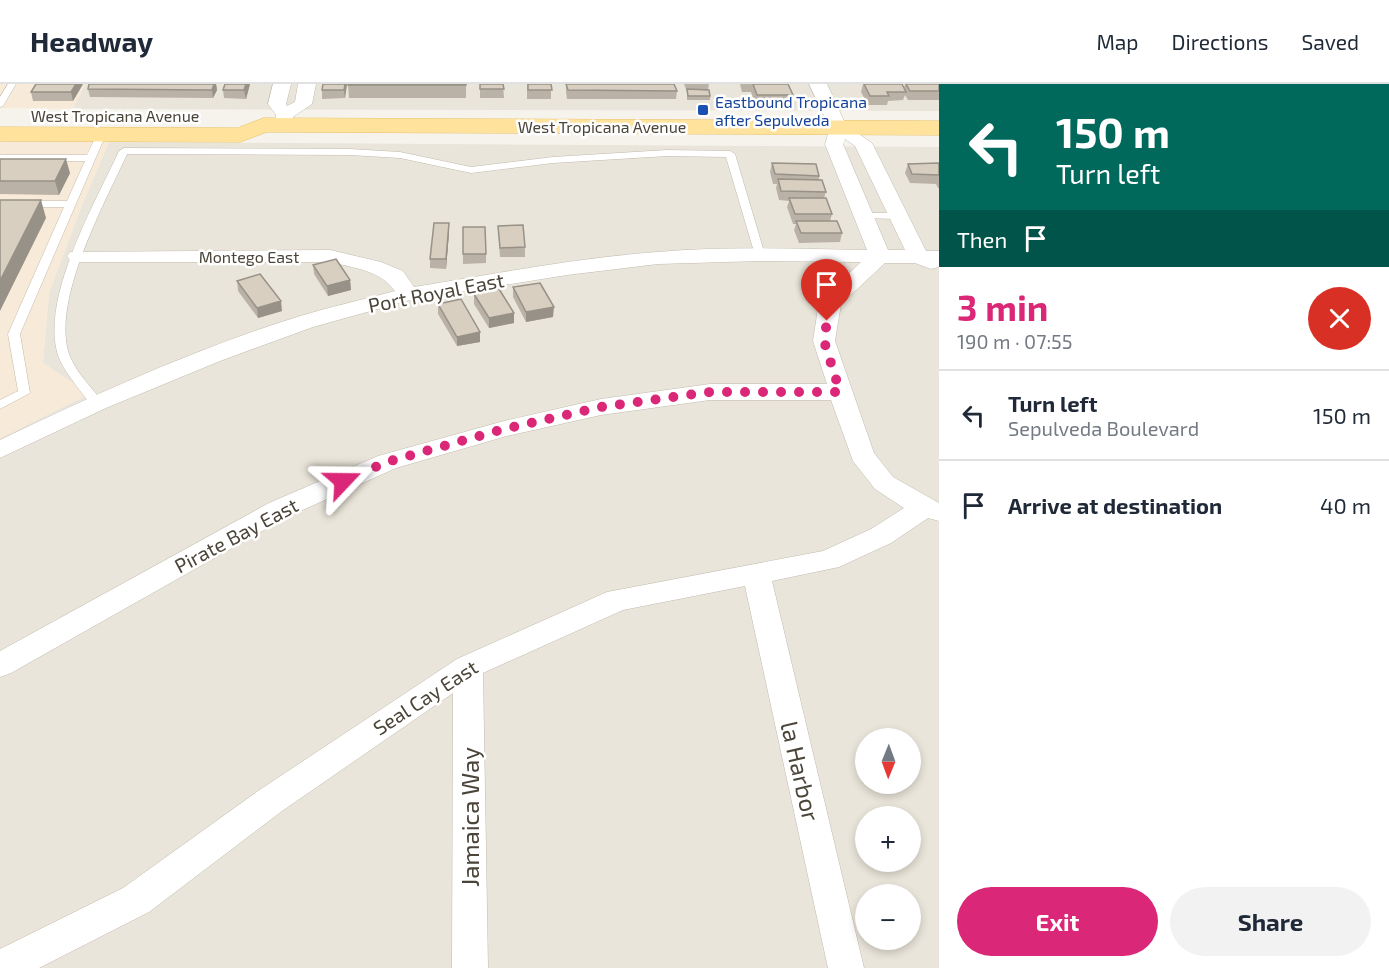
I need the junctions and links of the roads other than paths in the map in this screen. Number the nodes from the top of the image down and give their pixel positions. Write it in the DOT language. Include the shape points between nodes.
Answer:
graph roads {
  1 [pos="12,84"];
  2 [pos="282,84"];
  3 [pos="307,84"];
  4 [pos="818,84"];
  5 [pos="0,104"];
  6 [pos="0,115"];
  7 [pos="162,116"];
  8 [pos="278,122"];
  9 [pos="839,128"];
  10 [pos="939,128"];
  11 [pos="0,129"];
  12 [pos="0,134"];
  13 [pos="101,134"];
  14 [pos="0,158"];
  15 [pos="91,158"];
  16 [pos="0,204"];
  17 [pos="71,204"];
  18 [pos="865,216"];
  19 [pos="898,216"];
  20 [pos="760,255"];
  21 [pos="77,256"];
  22 [pos="909,256"];
  23 [pos="939,267"];
  24 [pos="408,294"];
  25 [pos="840,392"];
  26 [pos="97,403"];
  27 [pos="0,405"];
  28 [pos="0,450"];
  29 [pos="932,510"];
  30 [pos="756,574"];
  31 [pos="0,665"];
  32 [pos="468,667"];
  33 [pos="2,968"];
  34 [pos="470,968"];
  35 [pos="846,968"];
  1 -- 5 [label="lane"];
  2 -- 8 [label="street"];
  3 -- 8 [label="street" via="303,105"];
  4 -- 9 [label="street"];
  6 -- 7 [label="main road, West Tropicana Avenue"];
  7 -- 8 [label="main road, West Tropicana Avenue" via="247,116"];
  7 -- 11 [label="main road" via="112,124 14,125"];
  8 -- 9 [label="main road, West Tropicana Avenue"];
  8 -- 13 [label="main road, West Tropicana Avenue" via="240,135"];
  9 -- 10 [label="main road, West Tropicana Avenue"];
  9 -- 18 [label="street" via="834,144"];
  9 -- 19 [label="street" via="863,143"];
  12 -- 13 [label="main road, West Tropicana Avenue"];
  13 -- 15 [label="lane"];
  14 -- 15 [label="lane"];
  15 -- 17 [label="lane"];
  16 -- 17 [label="lane"];
  17 -- 27 [label="lane" via="14,334 24,393"];
  18 -- 19 [label="lane"];
  18 -- 22 [label="street"];
  19 -- 22 [label="street"];
  20 -- 21 [label="lane" via="730,154 667,153 471,170 400,155 124,151"];
  20 -- 22 [label="street, Port Royal East"];
  20 -- 24 [label="street, Port Royal East" via="658,258"];
  21 -- 24 [label="street, Montego East" via="330,256 374,266 395,276"];
  21 -- 26 [label="lane" via="59,313 61,346 73,374"];
  22 -- 23 [label="street"];
  22 -- 25 [label="street" via="830,302 824,341"];
  24 -- 26 [label="street, Port Royal East" via="305,322"];
  25 -- 29 [label="street" via="862,455 884,483"];
  25 -- 31 [label="street, Pirate Bay East" via="710,392 601,407 387,462 278,510"];
  26 -- 28 [label="street, Port Royal East"];
  29 -- 30 [label="street, Seal Cay East" via="829,560"];
  30 -- 32 [label="street, Seal Cay East" via="617,600"];
  30 -- 35 [label="street, la Harbor"];
  32 -- 33 [label="street, Seal Cay East" via="270,801 136,900"];
  32 -- 34 [label="street, Jamaica Way"];
}
